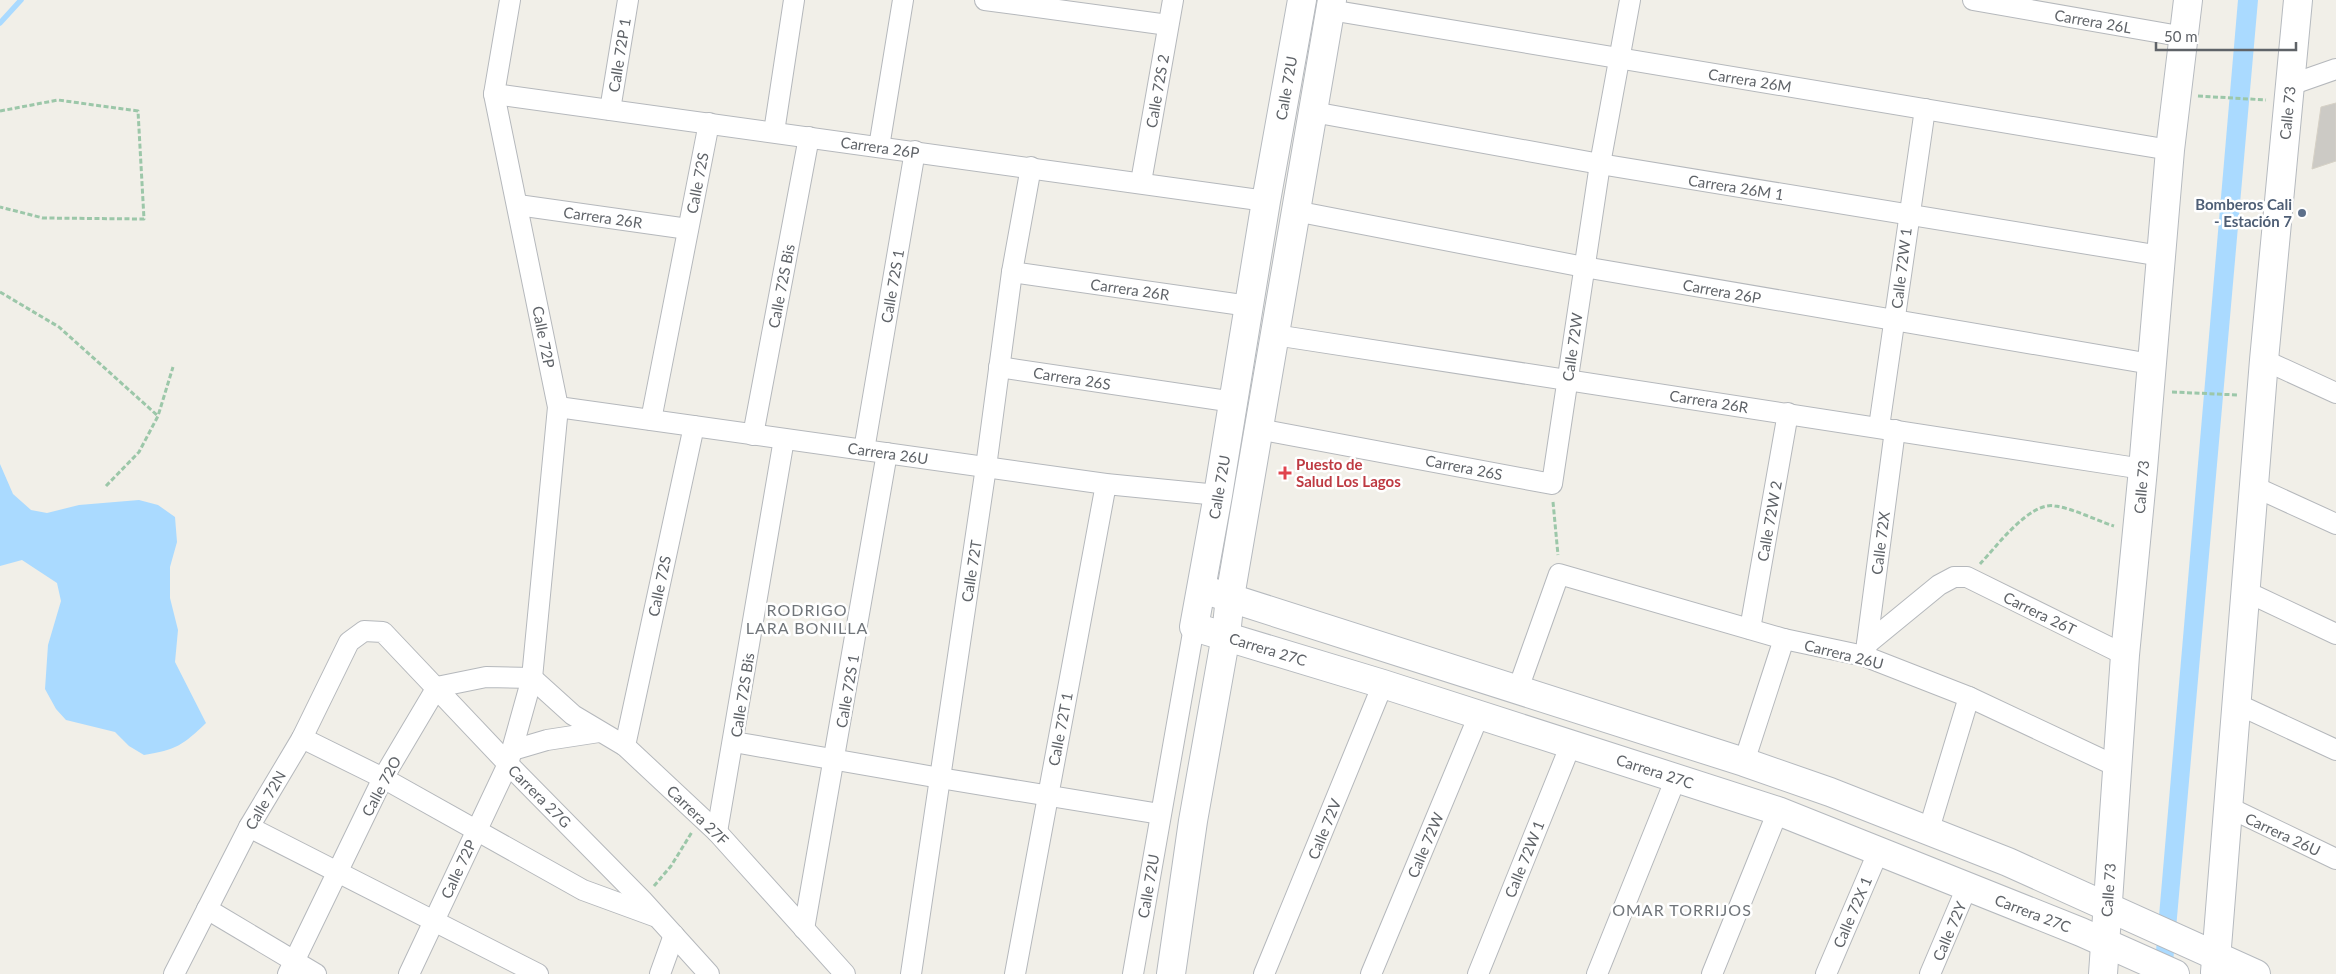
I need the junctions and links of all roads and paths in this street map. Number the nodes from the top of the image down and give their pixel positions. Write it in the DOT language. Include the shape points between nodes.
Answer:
graph roads {
  1 [pos="510,0"];
  2 [pos="628,0"];
  3 [pos="794,0"];
  4 [pos="903,0"];
  5 [pos="985,0"];
  6 [pos="1173,0"];
  7 [pos="1302,0"];
  8 [pos="1630,0"];
  9 [pos="1972,0"];
  10 [pos="2188,0"];
  11 [pos="2298,0"];
  12 [pos="1331,5"];
  13 [pos="1168,25"];
  14 [pos="2185,37"];
  15 [pos="1620,58"];
  16 [pos="2336,69"];
  17 [pos="2290,85"];
  18 [pos="494,94"];
  19 [pos="2194,96"];
  20 [pos="2267,100"];
  21 [pos="1925,109"];
  22 [pos="0,110"];
  23 [pos="610,110"];
  24 [pos="1313,112"];
  25 [pos="709,123"];
  26 [pos="774,132"];
  27 [pos="809,137"];
  28 [pos="879,147"];
  29 [pos="2170,150"];
  30 [pos="915,152"];
  31 [pos="1600,164"];
  32 [pos="1031,167"];
  33 [pos="1141,182"];
  34 [pos="1266,201"];
  35 [pos="518,205"];
  36 [pos="0,207"];
  37 [pos="1294,211"];
  38 [pos="1908,215"];
  39 [pos="688,229"];
  40 [pos="2161,256"];
  41 [pos="1584,267"];
  42 [pos="1012,272"];
  43 [pos="0,292"];
  44 [pos="1249,306"];
  45 [pos="1894,321"];
  46 [pos="1275,335"];
  47 [pos="2264,360"];
  48 [pos="2152,364"];
  49 [pos="173,367"];
  50 [pos="998,367"];
  51 [pos="1567,380"];
  52 [pos="2177,392"];
  53 [pos="2336,393"];
  54 [pos="2247,396"];
  55 [pos="1234,402"];
  56 [pos="558,407"];
  57 [pos="1788,413"];
  58 [pos="158,416"];
  59 [pos="651,420"];
  60 [pos="694,426"];
  61 [pos="1258,429"];
  62 [pos="1887,429"];
  63 [pos="753,434"];
  64 [pos="784,439"];
  65 [pos="864,450"];
  66 [pos="887,453"];
  67 [pos="986,467"];
  68 [pos="2143,469"];
  69 [pos="1106,484"];
  70 [pos="1552,484"];
  71 [pos="106,486"];
  72 [pos="2255,487"];
  73 [pos="1218,495"];
  74 [pos="2336,524"];
  75 [pos="2136,533"];
  76 [pos="1559,574"];
  77 [pos="1960,577"];
  78 [pos="1202,589"];
  79 [pos="2247,592"];
  80 [pos="1230,597"];
  81 [pos="1194,627"];
  82 [pos="1750,629"];
  83 [pos="364,631"];
  84 [pos="2336,634"];
  85 [pos="1226,635"];
  86 [pos="1784,639"];
  87 [pos="1866,650"];
  88 [pos="2125,655"];
  89 [pos="532,678"];
  90 [pos="1383,684"];
  91 [pos="436,687"];
  92 [pos="1518,689"];
  93 [pos="1970,697"];
  94 [pos="2237,704"];
  95 [pos="1479,715"];
  96 [pos="600,732"];
  97 [pos="302,738"];
  98 [pos="734,742"];
  99 [pos="1571,744"];
  100 [pos="625,746"];
  101 [pos="2336,750"];
  102 [pos="510,757"];
  103 [pos="835,759"];
  104 [pos="1744,762"];
  105 [pos="2118,767"];
  106 [pos="383,778"];
  107 [pos="940,778"];
  108 [pos="1676,778"];
  109 [pos="1047,796"];
  110 [pos="2230,808"];
  111 [pos="1778,811"];
  112 [pos="1160,814"];
  113 [pos="702,818"];
  114 [pos="249,827"];
  115 [pos="1928,829"];
  116 [pos="476,832"];
  117 [pos="717,832"];
  118 [pos="1879,850"];
  119 [pos="2336,859"];
  120 [pos="338,872"];
  121 [pos="1967,887"];
  122 [pos="642,900"];
  123 [pos="2108,906"];
  124 [pos="207,909"];
  125 [pos="658,917"];
  126 [pos="434,921"];
  127 [pos="804,929"];
  128 [pos="674,935"];
  129 [pos="2105,944"];
  130 [pos="2216,965"];
  131 [pos="291,968"];
  132 [pos="174,974"];
  133 [pos="316,974"];
  134 [pos="409,974"];
  135 [pos="538,974"];
  136 [pos="660,974"];
  137 [pos="709,974"];
  138 [pos="845,974"];
  139 [pos="911,974"];
  140 [pos="1015,974"];
  141 [pos="1132,974"];
  142 [pos="1172,974"];
  143 [pos="1264,974"];
  144 [pos="1371,974"];
  145 [pos="1478,974"];
  146 [pos="1597,974"];
  147 [pos="1712,974"];
  148 [pos="1826,974"];
  149 [pos="1930,974"];
  150 [pos="2103,974"];
  151 [pos="2175,974"];
  152 [pos="2256,974"];
  1 -- 18 [label="street, Calle 72P"];
  2 -- 23 [label="street, Calle 72P 1"];
  3 -- 26 [label="street"];
  4 -- 28 [label="street"];
  5 -- 13 [label="street"];
  6 -- 13 [label="street, Calle 72S 2"];
  7 -- 34 [label="street, Calle 72U"];
  8 -- 15 [label="street, Calle 72W"];
  9 -- 14 [label="street, Carrera 26L"];
  10 -- 14 [label="street, Calle 73"];
  11 -- 17 [label="street, Calle 73"];
  12 -- 15 [label="street, Carrera 26M"];
  12 -- 24 [label="street, Calle 72U"];
  13 -- 33 [label="street, Calle 72S 2"];
  14 -- 29 [label="street, Calle 73"];
  15 -- 21 [label="street, Carrera 26M"];
  15 -- 31 [label="street, Calle 72W"];
  16 -- 17 [label="street"];
  17 -- 47 [label="street, Calle 73"];
  18 -- 23 [label="street, Carrera 26P"];
  18 -- 35 [label="street, Calle 72P"];
  19 -- 20 [label="path"];
  21 -- 29 [label="street, Carrera 26M"];
  21 -- 38 [label="street, Calle 72W 1"];
  22 -- 36 [label="path" via="58,100 138,111 144,219 43,218"];
  23 -- 25 [label="street, Carrera 26P"];
  24 -- 31 [label="street, Carrera 26M 1"];
  24 -- 37 [label="street, Calle 72U"];
  25 -- 26 [label="street, Carrera 26P"];
  25 -- 39 [label="street, Calle 72S"];
  26 -- 27 [label="street, Carrera 26P"];
  27 -- 28 [label="street, Carrera 26P"];
  27 -- 63 [label="street, Calle 72S Bis"];
  28 -- 30 [label="street, Carrera 26P"];
  29 -- 40 [label="street, Calle 73"];
  30 -- 32 [label="street, Carrera 26P"];
  30 -- 65 [label="street, Calle 72S 1"];
  31 -- 38 [label="street, Carrera 26M 1"];
  31 -- 41 [label="street, Calle 72W"];
  32 -- 33 [label="street, Carrera 26P"];
  32 -- 42 [label="street, Calle 72T"];
  33 -- 34 [label="street, Carrera 26P"];
  34 -- 44 [label="street, Calle 72U"];
  35 -- 39 [label="street, Carrera 26R"];
  35 -- 56 [label="street, Calle 72P"];
  37 -- 41 [label="street, Carrera 26P"];
  37 -- 46 [label="street, Calle 72U"];
  38 -- 40 [label="street, Carrera 26M 1"];
  38 -- 45 [label="street, Calle 72W 1"];
  39 -- 59 [label="street, Calle 72S"];
  40 -- 48 [label="street, Calle 73"];
  41 -- 45 [label="street, Carrera 26P"];
  41 -- 51 [label="street, Calle 72W"];
  42 -- 44 [label="street, Carrera 26R"];
  42 -- 50 [label="street, Calle 72T"];
  43 -- 58 [label="path" via="60,327"];
  44 -- 55 [label="street, Calle 72U"];
  45 -- 48 [label="street, Carrera 26P"];
  45 -- 62 [label="street, Calle 72W 1"];
  46 -- 51 [label="street, Carrera 26R"];
  46 -- 61 [label="street, Calle 72U"];
  47 -- 53 [label="street"];
  47 -- 72 [label="street, Calle 73"];
  48 -- 68 [label="street, Calle 73"];
  49 -- 58 [label="path"];
  50 -- 55 [label="street, Carrera 26S"];
  50 -- 67 [label="street, Calle 72T"];
  51 -- 57 [label="street, Carrera 26R"];
  51 -- 70 [label="street, Calle 72W"];
  52 -- 54 [label="path"];
  55 -- 73 [label="street, Calle 72U"];
  56 -- 59 [label="street, Carrera 26U"];
  56 -- 89 [label="street, Calle 72P"];
  57 -- 62 [label="street, Carrera 26R"];
  57 -- 82 [label="street, Calle 72W 2"];
  58 -- 71 [label="path" via="139,452"];
  59 -- 60 [label="street, Carrera 26U"];
  60 -- 63 [label="street, Carrera 26U"];
  60 -- 100 [label="street, Calle 72S"];
  61 -- 70 [label="street, Carrera 26S"];
  61 -- 80 [label="street, Calle 72U"];
  62 -- 68 [label="street, Carrera 26R"];
  62 -- 87 [label="street, Calle 72X"];
  63 -- 64 [label="street, Carrera 26U"];
  64 -- 65 [label="street, Carrera 26U"];
  64 -- 98 [label="street, Calle 72S Bis"];
  65 -- 66 [label="street, Carrera 26U"];
  66 -- 67 [label="street, Carrera 26U"];
  66 -- 103 [label="street, Calle 72S 1"];
  67 -- 69 [label="street, Carrera 26U"];
  67 -- 107 [label="street, Calle 72T"];
  68 -- 75 [label="street, Calle 73"];
  69 -- 73 [label="street, Carrera 26U"];
  69 -- 109 [label="street, Calle 72T 1"];
  70 -- 76 [label="path"];
  72 -- 74 [label="street"];
  72 -- 79 [label="street, Calle 73"];
  73 -- 78 [label="street, Calle 72U"];
  75 -- 77 [label="path" via="2054,505 2040,507 2028,514"];
  75 -- 88 [label="street, Calle 73"];
  76 -- 82 [label="street, Carrera 26U"];
  76 -- 92 [label="street"];
  77 -- 87 [label="street" via="1939,585"];
  77 -- 88 [label="street, Carrera 26T"];
  78 -- 80 [label="street"];
  78 -- 81 [label="street, Calle 72U"];
  79 -- 84 [label="street"];
  79 -- 94 [label="street, Calle 73"];
  80 -- 85 [label="street, Calle 72U"];
  80 -- 92 [label="street"];
  81 -- 85 [label="street, Carrera 27C"];
  81 -- 112 [label="street, Calle 72U"];
  82 -- 86 [label="street, Carrera 26U"];
  83 -- 91 [label="street, Carrera 27G" via="383,632"];
  83 -- 97 [label="street, Calle 72N" via="349,642"];
  85 -- 90 [label="street, Carrera 27C"];
  85 -- 142 [label="street, Calle 72U" via="1193,821"];
  86 -- 87 [label="street, Carrera 26U"];
  86 -- 104 [label="street"];
  87 -- 93 [label="street, Carrera 26U"];
  88 -- 105 [label="street, Calle 73"];
  89 -- 91 [label="street" via="486,677"];
  89 -- 96 [label="street, Carrera 27F" via="573,715"];
  89 -- 102 [label="street, Calle 72P"];
  90 -- 95 [label="street, Carrera 27C"];
  90 -- 143 [label="street, Calle 72V"];
  91 -- 102 [label="street, Carrera 27G"];
  91 -- 106 [label="street, Calle 72O"];
  92 -- 104 [label="street"];
  93 -- 105 [label="street, Carrera 26U"];
  93 -- 115 [label="street"];
  94 -- 101 [label="street"];
  94 -- 110 [label="street, Calle 73"];
  95 -- 99 [label="street, Carrera 27C"];
  95 -- 144 [label="street, Calle 72W"];
  96 -- 100 [label="street, Carrera 27F"];
  96 -- 102 [label="street" via="547,740"];
  97 -- 106 [label="street"];
  97 -- 114 [label="street, Calle 72N"];
  98 -- 103 [label="street"];
  98 -- 117 [label="street, Calle 72S Bis"];
  99 -- 108 [label="street, Carrera 27C"];
  99 -- 145 [label="street, Calle 72W 1"];
  100 -- 113 [label="street, Carrera 27F"];
  102 -- 116 [label="street, Calle 72P"];
  102 -- 122 [label="street, Carrera 27G"];
  103 -- 107 [label="street"];
  103 -- 127 [label="street, Calle 72S 1"];
  104 -- 115 [label="street"];
  105 -- 123 [label="street, Calle 73"];
  106 -- 116 [label="street"];
  106 -- 120 [label="street, Calle 72O"];
  107 -- 109 [label="street"];
  107 -- 139 [label="street, Calle 72T"];
  108 -- 111 [label="street, Carrera 27C"];
  108 -- 146 [label="street"];
  109 -- 112 [label="street"];
  109 -- 140 [label="street, Calle 72T 1"];
  110 -- 119 [label="street, Carrera 26U"];
  110 -- 130 [label="street, Calle 73"];
  111 -- 118 [label="street, Carrera 27C"];
  111 -- 147 [label="street"];
  112 -- 141 [label="street, Calle 72U"];
  113 -- 117 [label="street, Carrera 27F"];
  113 -- 122 [label="path" via="671,866"];
  114 -- 120 [label="street"];
  114 -- 124 [label="street, Calle 72N"];
  115 -- 123 [label="street"];
  116 -- 125 [label="street" via="583,890"];
  116 -- 126 [label="street, Calle 72P"];
  117 -- 127 [label="street, Carrera 27F"];
  118 -- 121 [label="street, Carrera 27C"];
  118 -- 148 [label="street, Calle 72X 1"];
  120 -- 126 [label="street"];
  120 -- 131 [label="street, Calle 72O"];
  121 -- 129 [label="street, Carrera 27C"];
  121 -- 149 [label="street, Calle 72Y"];
  122 -- 125 [label="street, Carrera 27G"];
  123 -- 129 [label="street, Calle 73"];
  123 -- 130 [label="street" via="2188,942"];
  124 -- 131 [label="street"];
  124 -- 132 [label="street, Calle 72N"];
  125 -- 128 [label="street, Carrera 27G"];
  126 -- 134 [label="street, Calle 72P"];
  126 -- 135 [label="street"];
  127 -- 138 [label="street, Carrera 27F"];
  128 -- 136 [label="street"];
  128 -- 137 [label="street, Carrera 27G"];
  129 -- 150 [label="street, Calle 73"];
  129 -- 151 [label="street"];
  130 -- 152 [label="street"];
  131 -- 133 [label="street"];
}
